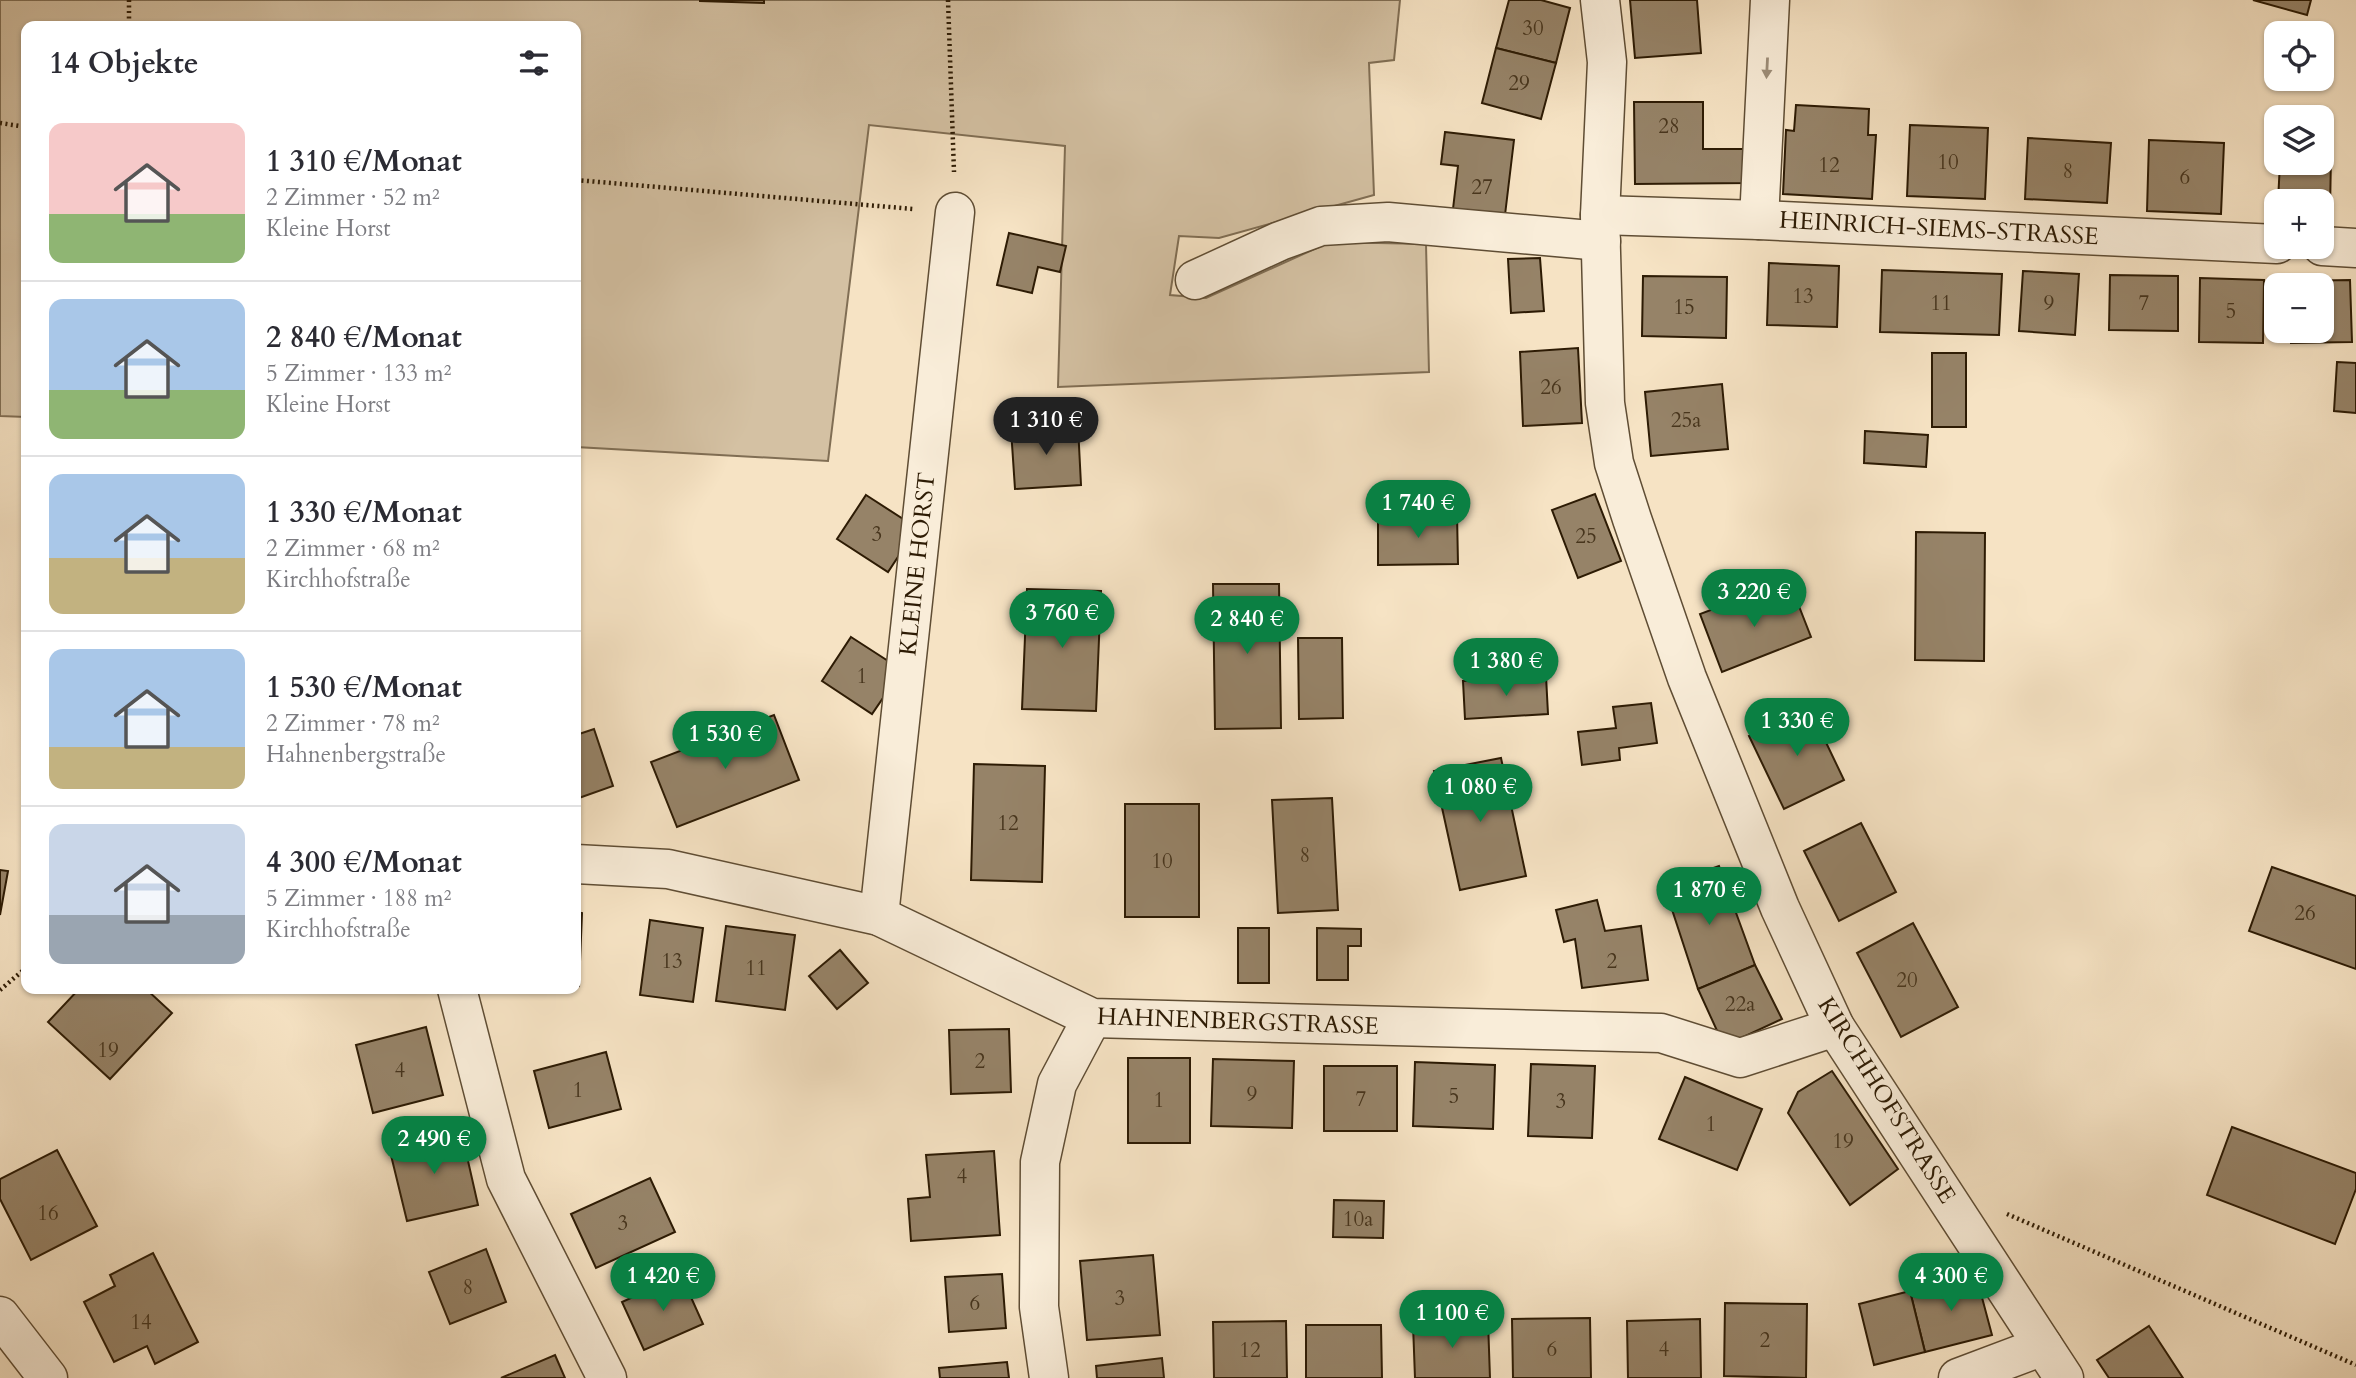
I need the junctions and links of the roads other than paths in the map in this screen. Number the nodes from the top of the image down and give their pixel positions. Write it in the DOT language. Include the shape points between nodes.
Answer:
graph roads {
  1 [pos="1600,0"];
  2 [pos="1770,0"];
  3 [pos="955,212"];
  4 [pos="1759,220"];
  5 [pos="1601,228"];
  6 [pos="2264,243"];
  7 [pos="2334,247"];
  8 [pos="2356,248"];
  9 [pos="1195,280"];
  10 [pos="581,864"];
  11 [pos="879,916"];
  12 [pos="458,994"];
  13 [pos="1092,1018"];
  14 [pos="1835,1027"];
  15 [pos="0,1316"];
  16 [pos="2043,1346"];
  17 [pos="48,1378"];
  18 [pos="607,1378"];
  19 [pos="1049,1378"];
  20 [pos="1958,1378"];
  21 [pos="2064,1378"];
  1 -- 5 [label="street, KIRCHHOFSTRASSE" via="1607,62"];
  2 -- 4 [label="street, one-way"];
  3 -- 11 [label="street, KLEINE HORST"];
  4 -- 5 [label="street, HEINRICH-SIEMS-STRASSE"];
  4 -- 6 [label="street, HEINRICH-SIEMS-STRASSE"];
  5 -- 9 [label="street" via="1388,222 1321,226"];
  5 -- 14 [label="street, KIRCHHOFSTRASSE" via="1605,404 1614,463 1687,678 1780,908"];
  7 -- 8 [label="street"];
  10 -- 11 [label="street, HAHNENBERGSTRASSE" via="668,869"];
  11 -- 13 [label="street, HAHNENBERGSTRASSE"];
  12 -- 18 [label="street" via="506,1179"];
  13 -- 14 [label="street, HAHNENBERGSTRASSE" via="1661,1033 1740,1058"];
  13 -- 19 [label="street" via="1057,1084 1040,1162 1038,1307"];
  14 -- 16 [label="street, KIRCHHOFSTRASSE"];
  15 -- 17 [label="street"];
  16 -- 20 [label="street"];
  16 -- 21 [label="street, KIRCHHOFSTRASSE"];
}
